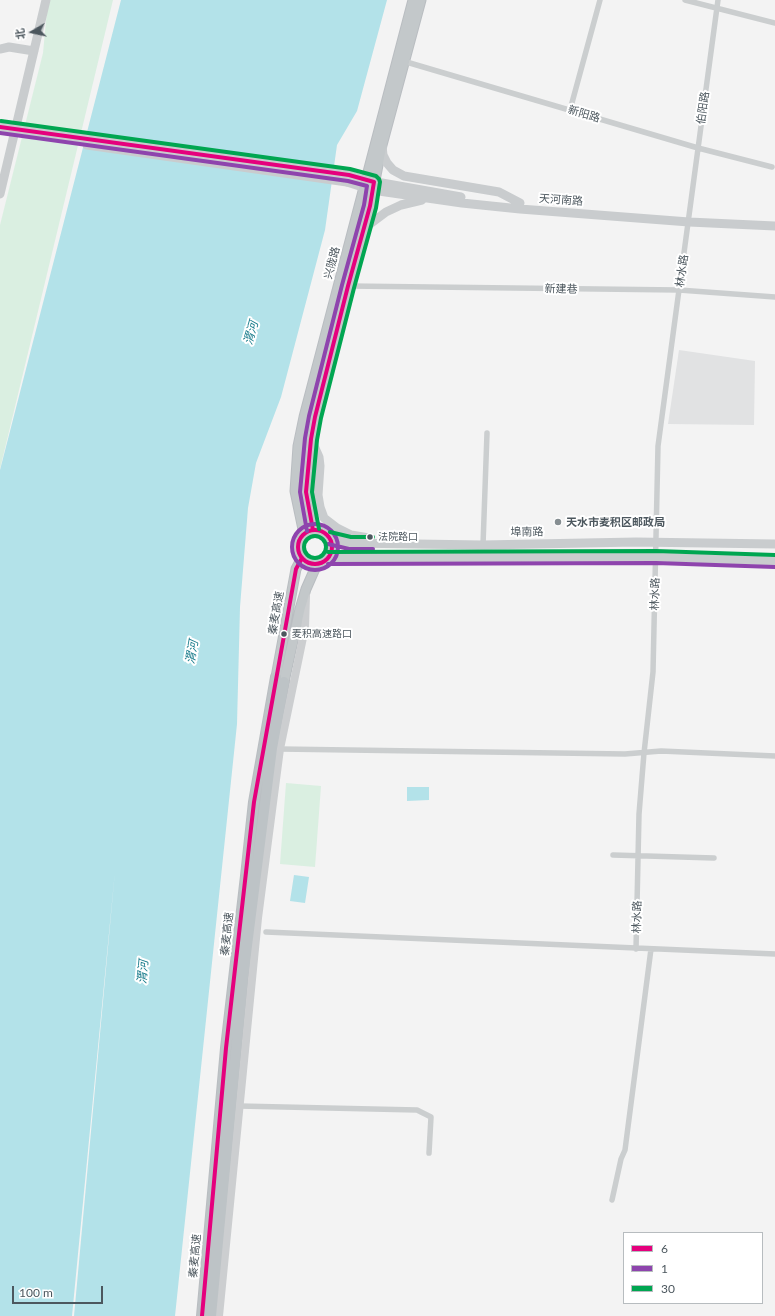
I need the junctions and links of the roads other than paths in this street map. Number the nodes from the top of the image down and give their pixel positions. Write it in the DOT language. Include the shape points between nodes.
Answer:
graph roads {
  1 [pos="46,0"];
  2 [pos="413,0"];
  3 [pos="421,0"];
  4 [pos="600,0"];
  5 [pos="685,0"];
  6 [pos="718,0"];
  7 [pos="717,8"];
  8 [pos="775,23"];
  9 [pos="0,49"];
  10 [pos="34,51"];
  11 [pos="401,61"];
  12 [pos="570,110"];
  13 [pos="0,127"];
  14 [pos="0,133"];
  15 [pos="382,145"];
  16 [pos="698,148"];
  17 [pos="772,167"];
  18 [pos="348,179"];
  19 [pos="369,185"];
  20 [pos="0,194"];
  21 [pos="431,199"];
  22 [pos="520,203"];
  23 [pos="689,219"];
  24 [pos="775,220"];
  25 [pos="775,226"];
  26 [pos="362,235"];
  27 [pos="348,286"];
  28 [pos="679,290"];
  29 [pos="775,297"];
  30 [pos="487,433"];
  31 [pos="311,439"];
  32 [pos="313,530"];
  33 [pos="304,534"];
  34 [pos="329,538"];
  35 [pos="656,542"];
  36 [pos="362,543"];
  37 [pos="408,544"];
  38 [pos="775,544"];
  39 [pos="483,545"];
  40 [pos="656,557"];
  41 [pos="302,558"];
  42 [pos="328,558"];
  43 [pos="363,558"];
  44 [pos="775,560"];
  45 [pos="317,564"];
  46 [pos="306,589"];
  47 [pos="280,679"];
  48 [pos="280,749"];
  49 [pos="644,752"];
  50 [pos="775,756"];
  51 [pos="613,855"];
  52 [pos="638,856"];
  53 [pos="714,858"];
  54 [pos="266,932"];
  55 [pos="636,949"];
  56 [pos="651,949"];
  57 [pos="775,954"];
  58 [pos="239,1106"];
  59 [pos="429,1153"];
  60 [pos="612,1200"];
  61 [pos="202,1316"];
  62 [pos="211,1316"];
  63 [pos="218,1316"];
  1 -- 10 [label="main road"];
  2 -- 11 [label="highway, 兴陇路"];
  3 -- 11 [label="highway, 兴陇路"];
  4 -- 12 [label="street"];
  5 -- 7 [label="street"];
  6 -- 7 [label="street, 伯阳路"];
  7 -- 8 [label="street"];
  7 -- 16 [label="street, 伯阳路"];
  9 -- 10 [label="main road" via="9,47"];
  10 -- 20 [label="main road"];
  11 -- 12 [label="street, 新阳路"];
  11 -- 15 [label="highway, 兴陇路"];
  11 -- 19 [label="highway, 兴陇路"];
  12 -- 16 [label="street, 新阳路"];
  13 -- 18 [label="main road, bridge"];
  14 -- 18 [label="main road, bridge"];
  15 -- 19 [label="highway, 兴陇路"];
  15 -- 22 [label="main road" via="387,163 404,176 499,192"];
  16 -- 17 [label="street, 新阳路"];
  16 -- 23 [label="street, 伯阳路"];
  18 -- 19 [label="main road, 天河南路"];
  19 -- 21 [label="main road, 天河南路"];
  19 -- 22 [label="main road, 天河南路"];
  19 -- 26 [label="highway, 兴陇路" via="370,206"];
  19 -- 33 [label="highway, 兴陇路" via="298,446 295,491"];
  21 -- 23 [label="main road, 天河南路" via="520,209"];
  21 -- 26 [label="main road" via="409,202 393,208 375,220"];
  22 -- 23 [label="main road, 天河南路"];
  23 -- 24 [label="main road, 天河南路"];
  23 -- 25 [label="main road, 天河南路"];
  23 -- 28 [label="street, 林水路"];
  26 -- 27 [label="highway, 兴陇路"];
  27 -- 28 [label="street, 新建巷"];
  27 -- 31 [label="highway, 兴陇路"];
  28 -- 29 [label="street, 新建巷"];
  28 -- 35 [label="street, 林水路" via="658,446"];
  30 -- 39 [label="street"];
  31 -- 32 [label="highway, 兴陇路" via="306,492"];
  31 -- 37 [label="main road" via="319,457 318,495 324,518 351,535"];
  32 -- 33 [label="highway"];
  32 -- 34 [label="highway" via="322,532"];
  33 -- 41 [label="highway" via="300,538 298,548"];
  34 -- 36 [label="main road, 埠南路"];
  34 -- 42 [label="highway" via="332,548"];
  35 -- 38 [label="main road, 埠南路"];
  35 -- 39 [label="main road, 埠南路"];
  35 -- 40 [label="street, 林水路"];
  36 -- 37 [label="main road, 埠南路"];
  36 -- 43 [label="main road" via="359,550"];
  37 -- 39 [label="main road, 埠南路"];
  40 -- 43 [label="main road"];
  40 -- 44 [label="main road"];
  40 -- 49 [label="street, 林水路" via="654,672"];
  41 -- 45 [label="highway" via="306,562"];
  41 -- 47 [label="highway, 秦麦高速" via="296,569"];
  42 -- 43 [label="main road"];
  42 -- 45 [label="highway"];
  45 -- 46 [label="highway, 秦麦高速"];
  46 -- 47 [label="highway, 秦麦高速"];
  46 -- 48 [label="main road" via="304,628"];
  47 -- 61 [label="highway, 秦麦高速" via="254,802 226,1048"];
  47 -- 62 [label="highway, 秦麦高速" via="243,977"];
  48 -- 49 [label="street" via="626,754"];
  48 -- 58 [label="main road" via="258,918"];
  49 -- 50 [label="street"];
  49 -- 52 [label="street, 林水路"];
  51 -- 52 [label="street"];
  52 -- 53 [label="street"];
  52 -- 55 [label="street, 林水路"];
  54 -- 55 [label="street"];
  55 -- 56 [label="street"];
  56 -- 57 [label="street"];
  56 -- 60 [label="street" via="625,1150"];
  58 -- 59 [label="street" via="417,1110 431,1117"];
  58 -- 63 [label="main road"];
}
